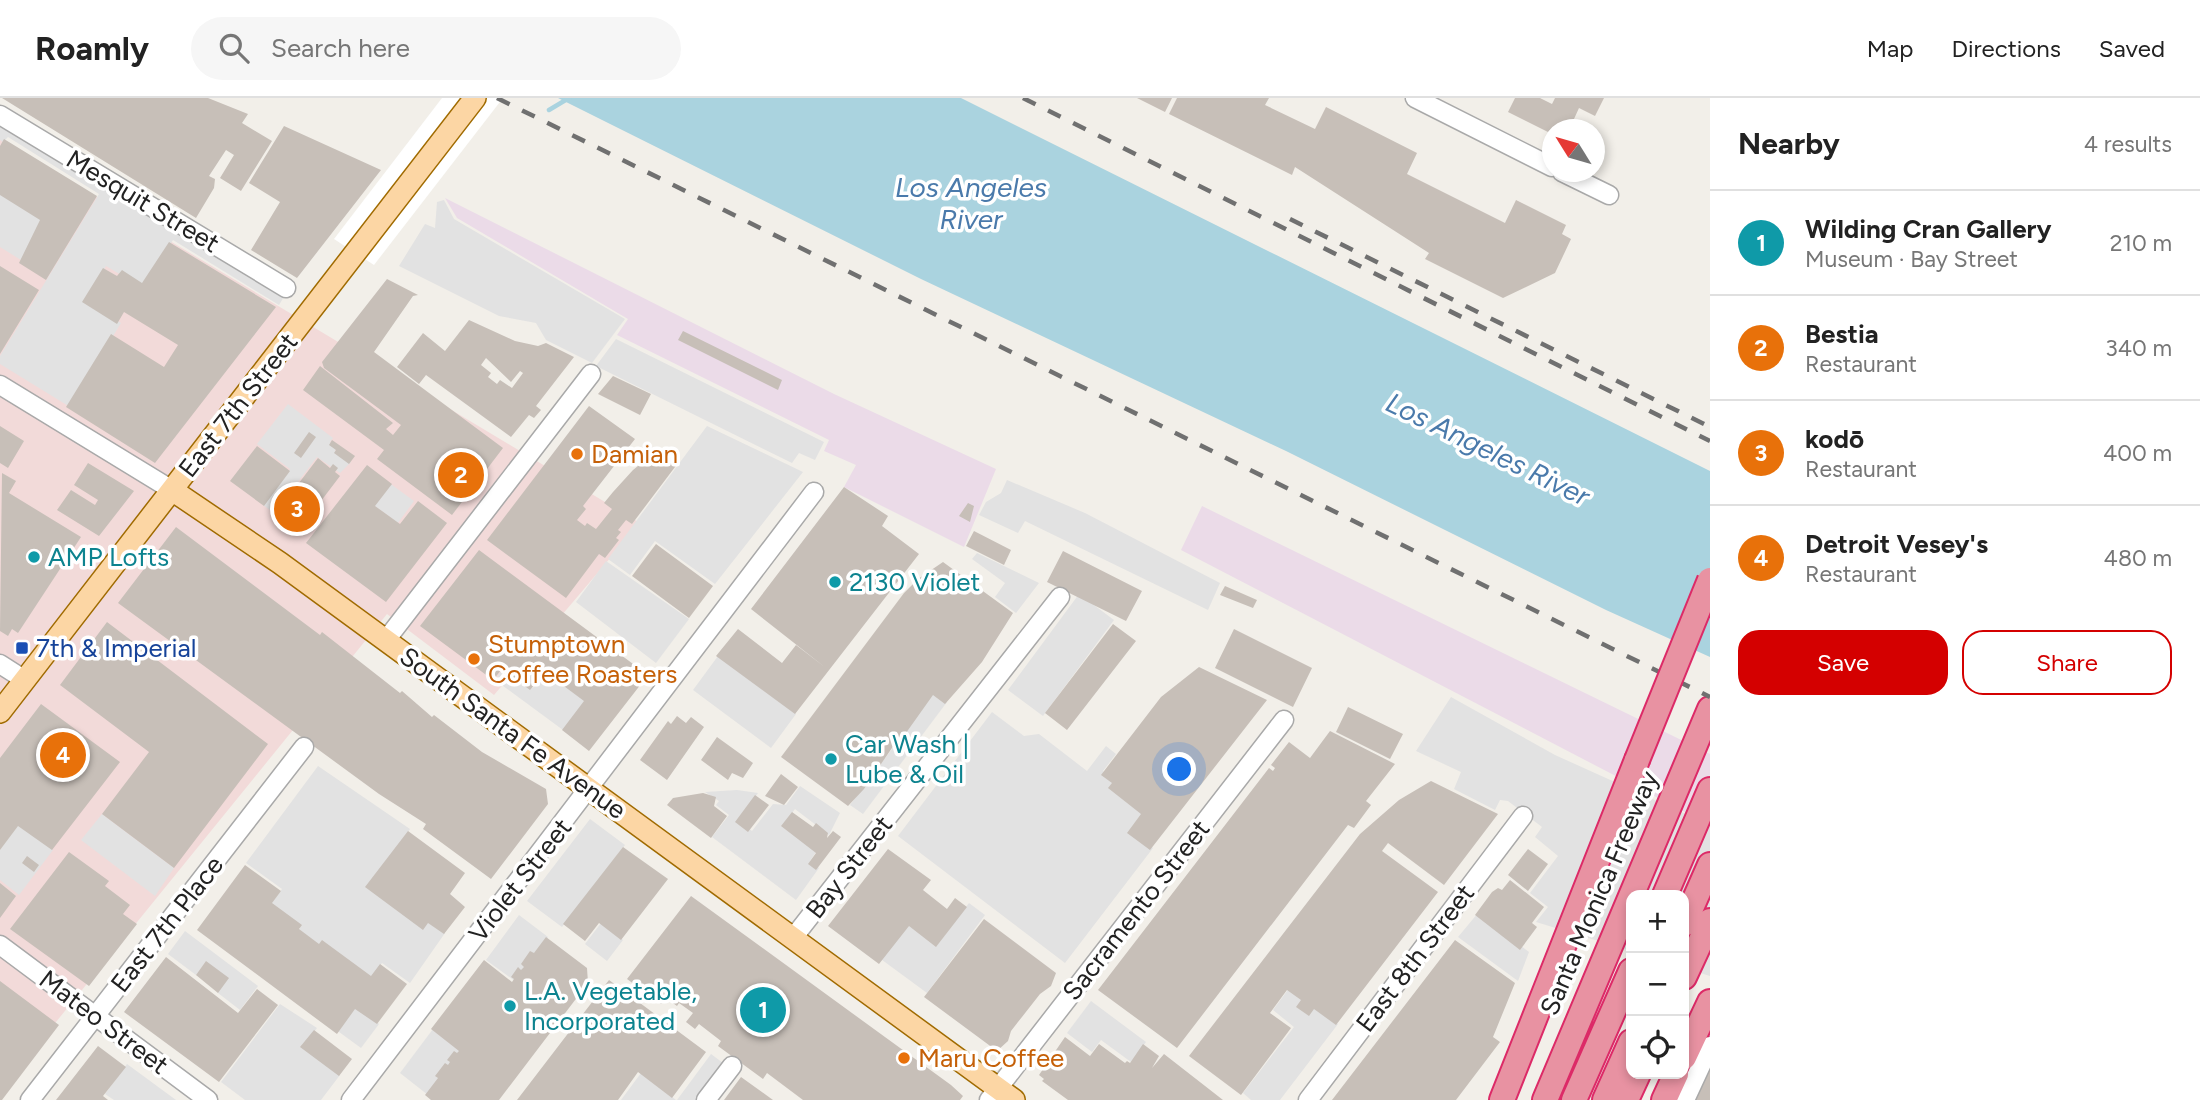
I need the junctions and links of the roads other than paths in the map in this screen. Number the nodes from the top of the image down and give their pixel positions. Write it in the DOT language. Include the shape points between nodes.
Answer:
graph roads {
  1 [pos="475,98"];
  2 [pos="1415,98"];
  3 [pos="0,114"];
  4 [pos="1542,162"];
  5 [pos="1582,182"];
  6 [pos="1609,195"];
  7 [pos="286,288"];
  8 [pos="591,374"];
  9 [pos="0,385"];
  10 [pos="172,490"];
  11 [pos="814,492"];
  12 [pos="1710,580"];
  13 [pos="1060,597"];
  14 [pos="1710,601"];
  15 [pos="386,640"];
  16 [pos="0,664"];
  17 [pos="25,680"];
  18 [pos="1710,709"];
  19 [pos="0,712"];
  20 [pos="1284,720"];
  21 [pos="304,747"];
  22 [pos="1637,760"];
  23 [pos="589,790"];
  24 [pos="1710,790"];
  25 [pos="1523,817"];
  26 [pos="1710,864"];
  27 [pos="1667,890"];
  28 [pos="1689,912"];
  29 [pos="1710,921"];
  30 [pos="793,938"];
  31 [pos="0,945"];
  32 [pos="1689,966"];
  33 [pos="1626,982"];
  34 [pos="1710,1002"];
  35 [pos="96,1015"];
  36 [pos="1689,1046"];
  37 [pos="1710,1046"];
  38 [pos="1626,1053"];
  39 [pos="732,1066"];
  40 [pos="1636,1079"];
  41 [pos="1674,1079"];
  42 [pos="1000,1096"];
  43 [pos="30,1100"];
  44 [pos="208,1100"];
  45 [pos="351,1100"];
  46 [pos="706,1100"];
  47 [pos="1308,1100"];
  48 [pos="1502,1100"];
  49 [pos="1545,1100"];
  50 [pos="1574,1100"];
  51 [pos="1605,1100"];
  52 [pos="1626,1100"];
  53 [pos="1664,1100"];
  54 [pos="1685,1100"];
  1 -- 10 [label="main road, East 7th Street"];
  2 -- 4 [label="street"];
  3 -- 7 [label="street, Mesquit Street"];
  5 -- 6 [label="street"];
  8 -- 15 [label="street"];
  9 -- 10 [label="street, South Santa Fe Avenue"];
  10 -- 15 [label="main road, South Santa Fe Avenue"];
  10 -- 17 [label="main road, East 7th Street"];
  11 -- 23 [label="street, Violet Street"];
  12 -- 22 [label="highway, bridge"];
  13 -- 30 [label="street, Bay Street"];
  14 -- 22 [label="highway, bridge"];
  15 -- 23 [label="main road, South Santa Fe Avenue"];
  16 -- 17 [label="street"];
  17 -- 19 [label="main road, East 7th Street"];
  18 -- 49 [label="highway, Santa Monica Freeway"];
  20 -- 42 [label="street, Sacramento Street"];
  21 -- 35 [label="street, East 7th Place"];
  22 -- 48 [label="highway"];
  23 -- 30 [label="main road, South Santa Fe Avenue"];
  23 -- 45 [label="street, Violet Street"];
  24 -- 27 [label="highway"];
  25 -- 47 [label="street, East 8th Street"];
  26 -- 28 [label="highway"];
  29 -- 32 [label="highway"];
  30 -- 42 [label="main road, South Santa Fe Avenue"];
  31 -- 35 [label="street, Mateo Street"];
  33 -- 50 [label="highway"];
  34 -- 36 [label="highway"];
  35 -- 43 [label="street, East 7th Place"];
  35 -- 44 [label="street, Mateo Street"];
  37 -- 54 [label="street"];
  38 -- 51 [label="highway"];
  39 -- 46 [label="street"];
  40 -- 52 [label="highway"];
  41 -- 53 [label="highway"];
}
